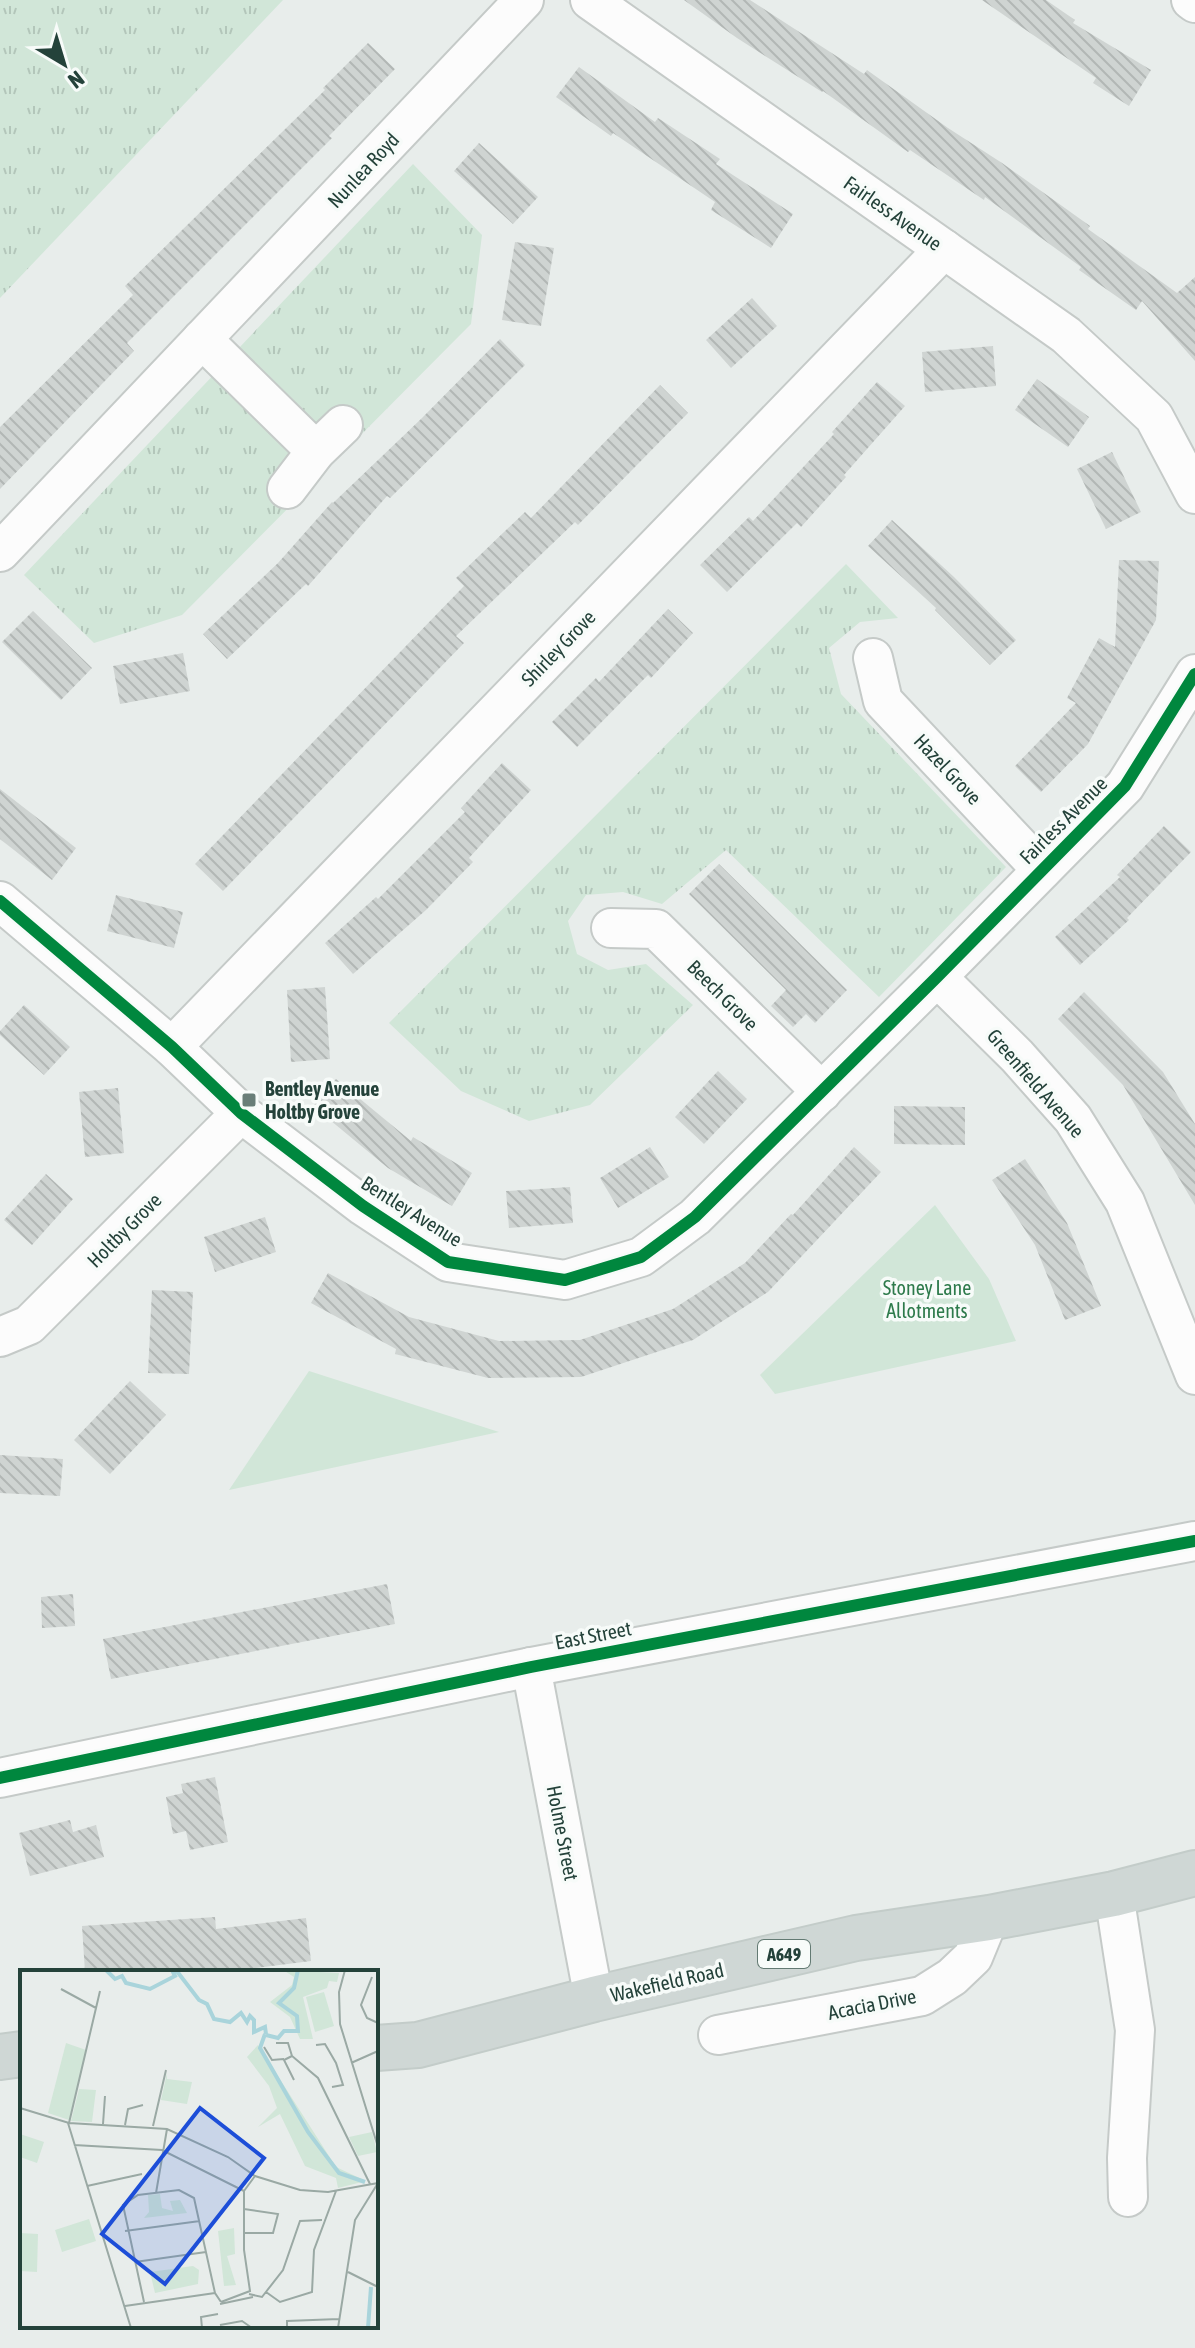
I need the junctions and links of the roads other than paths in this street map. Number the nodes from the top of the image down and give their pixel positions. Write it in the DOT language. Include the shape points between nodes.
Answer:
graph roads {
  1 [pos="524,0"];
  2 [pos="590,0"];
  3 [pos="944,249"];
  4 [pos="202,339"];
  5 [pos="343,425"];
  6 [pos="316,451"];
  7 [pos="287,489"];
  8 [pos="1195,494"];
  9 [pos="0,552"];
  10 [pos="873,658"];
  11 [pos="1195,674"];
  12 [pos="1042,870"];
  13 [pos="0,901"];
  14 [pos="611,928"];
  15 [pos="937,977"];
  16 [pos="172,1047"];
  17 [pos="822,1092"];
  18 [pos="241,1113"];
  19 [pos="0,1337"];
  20 [pos="1195,1375"];
  21 [pos="1195,1541"];
  22 [pos="531,1667"];
  23 [pos="0,1778"];
  24 [pos="1195,1873"];
  25 [pos="1114,1894"];
  26 [pos="989,1918"];
  27 [pos="594,1999"];
  28 [pos="718,2035"];
  29 [pos="378,2048"];
  30 [pos="20,2054"];
  31 [pos="0,2057"];
  32 [pos="1128,2197"];
  1 -- 4 [label="street, Nunlea Royd"];
  2 -- 3 [label="street, Fairless Avenue"];
  3 -- 8 [label="street, Fairless Avenue" via="1066,335 1154,417"];
  3 -- 16 [label="street, Shirley Grove"];
  4 -- 6 [label="street"];
  4 -- 9 [label="street, Nunlea Royd"];
  5 -- 6 [label="street"];
  6 -- 7 [label="street"];
  10 -- 12 [label="street, Hazel Grove" via="883,701"];
  11 -- 12 [label="street, Fairless Avenue" via="1125,786"];
  12 -- 15 [label="street, Fairless Avenue"];
  13 -- 16 [label="street, Bentley Avenue"];
  14 -- 17 [label="street, Beech Grove" via="656,929"];
  15 -- 17 [label="street, Bentley Avenue"];
  15 -- 20 [label="street, Greenfield Avenue" via="1073,1119 1125,1202"];
  16 -- 18 [label="street, Bentley Avenue"];
  17 -- 18 [label="street, Bentley Avenue" via="695,1217 641,1257 565,1280 448,1262 363,1206"];
  18 -- 19 [label="street, Holtby Grove" via="29,1325"];
  21 -- 22 [label="street, East Street"];
  22 -- 23 [label="street, East Street"];
  22 -- 27 [label="street, Holme Street"];
  24 -- 25 [label="main road, Wakefield Road / A649"];
  25 -- 26 [label="main road, Wakefield Road / A649"];
  25 -- 32 [label="street" via="1135,2030"];
  26 -- 27 [label="main road, Wakefield Road / A649" via="856,1938"];
  26 -- 28 [label="street, Acacia Drive" via="973,1957 922,1996"];
  27 -- 29 [label="main road, Wakefield Road / A649" via="418,2045"];
  30 -- 31 [label="main road"];
}
